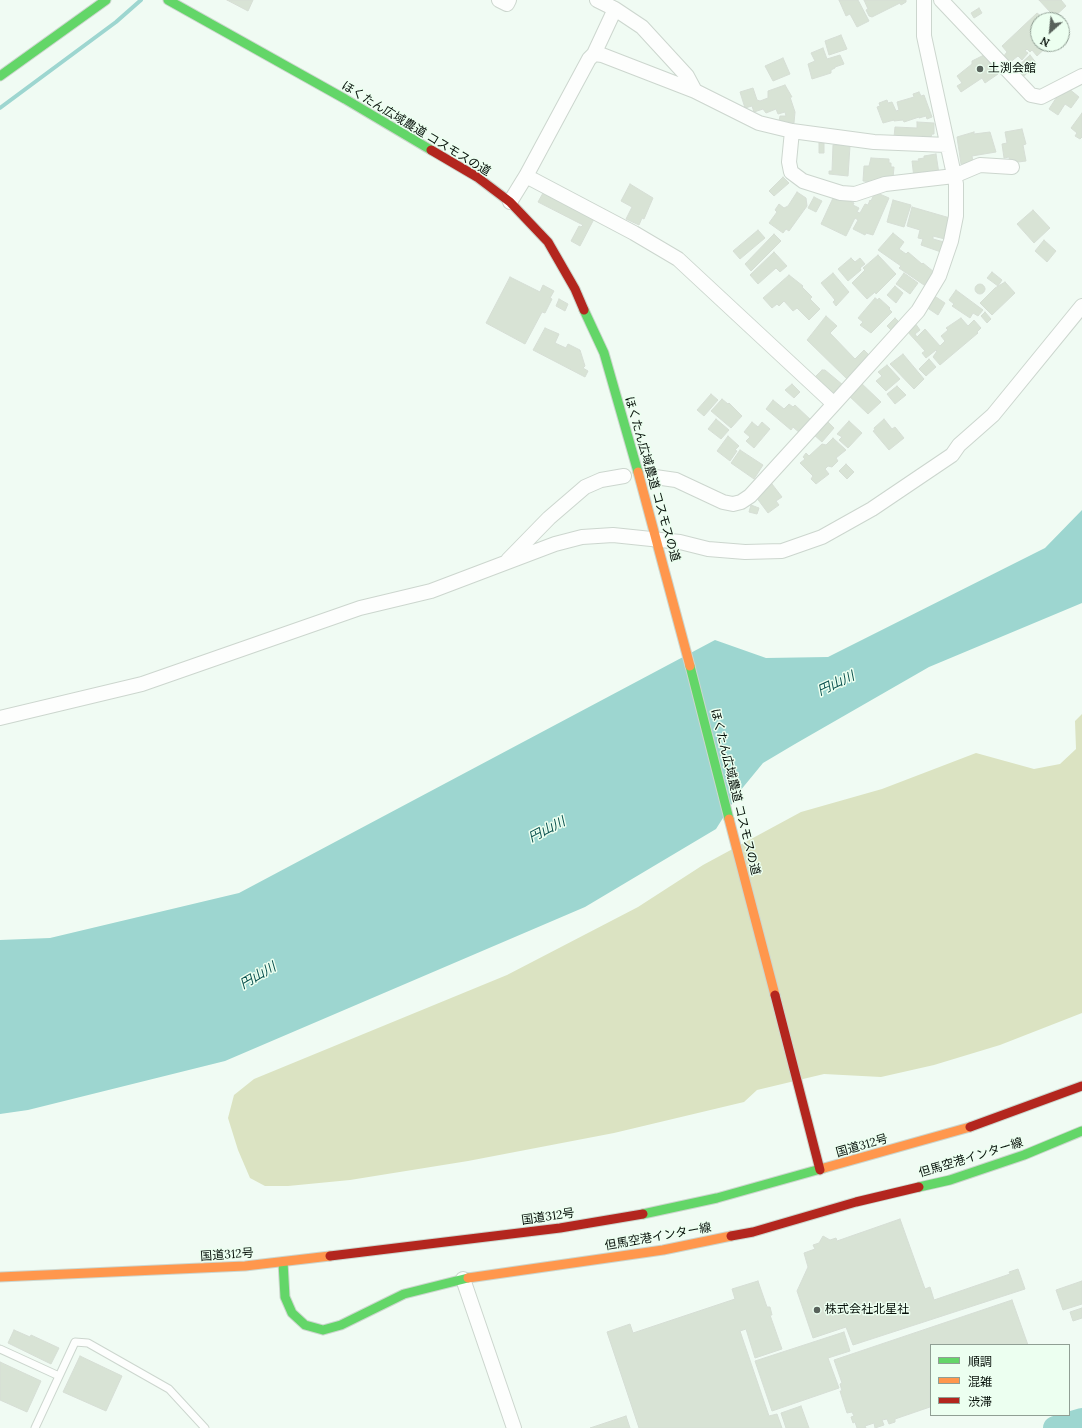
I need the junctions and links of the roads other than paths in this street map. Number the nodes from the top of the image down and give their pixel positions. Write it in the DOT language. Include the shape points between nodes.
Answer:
graph roads {
  1 [pos="106,0"];
  2 [pos="168,0"];
  3 [pos="499,0"];
  4 [pos="509,0"];
  5 [pos="597,0"];
  6 [pos="924,0"];
  7 [pos="941,0"];
  8 [pos="615,9"];
  9 [pos="594,54"];
  10 [pos="0,76"];
  11 [pos="1082,76"];
  12 [pos="695,91"];
  13 [pos="792,131"];
  14 [pos="947,145"];
  15 [pos="1012,167"];
  16 [pos="526,176"];
  17 [pos="954,176"];
  18 [pos="510,202"];
  19 [pos="1082,306"];
  20 [pos="834,404"];
  21 [pos="624,476"];
  22 [pos="655,477"];
  23 [pos="657,540"];
  24 [pos="506,562"];
  25 [pos="0,718"];
  26 [pos="1082,1086"];
  27 [pos="1082,1131"];
  28 [pos="820,1170"];
  29 [pos="283,1262"];
  30 [pos="0,1277"];
  31 [pos="463,1279"];
  32 [pos="0,1349"];
  33 [pos="59,1376"];
  34 [pos="35,1428"];
  35 [pos="205,1428"];
  36 [pos="514,1428"];
  1 -- 10 [label="main road"];
  2 -- 18 [label="main road, ほくたん広域農道 コスモスの道" via="432,150 477,177"];
  3 -- 4 [label="street" via="507,4"];
  5 -- 8 [label="street"];
  6 -- 14 [label="street" via="924,36"];
  7 -- 11 [label="street" via="1031,95 1041,97"];
  8 -- 9 [label="street"];
  8 -- 12 [label="street" via="642,27 687,76"];
  9 -- 12 [label="street"];
  9 -- 16 [label="street"];
  12 -- 13 [label="street" via="759,123"];
  13 -- 14 [label="street" via="874,142"];
  13 -- 17 [label="street" via="789,167 795,177 816,187 855,194 876,186"];
  14 -- 17 [label="street"];
  15 -- 17 [label="street" via="980,166"];
  16 -- 18 [label="street"];
  16 -- 20 [label="street" via="678,259"];
  17 -- 20 [label="street" via="956,216 952,241 939,276 918,311"];
  18 -- 23 [label="main road, ほくたん広域農道 コスモスの道" via="548,242 576,289 597,339 619,404"];
  19 -- 23 [label="street" via="993,415 959,445 952,455 872,509 822,537 782,551 745,552 708,549 680,542"];
  20 -- 22 [label="street" via="742,502 723,502 676,480"];
  21 -- 24 [label="street" via="601,480 585,487 549,518"];
  23 -- 24 [label="street" via="613,535 582,537"];
  23 -- 28 [label="main road, ほくたん広域農道 コスモスの道"];
  24 -- 25 [label="street" via="431,591 360,608 142,684"];
  26 -- 28 [label="main road, 国道312号" via="959,1131"];
  27 -- 31 [label="main road, 但馬空港インター線" via="1024,1156 950,1180 856,1202 753,1232 663,1250"];
  28 -- 29 [label="main road, 国道312号" via="717,1198 636,1216 560,1228"];
  29 -- 30 [label="main road, 国道312号"];
  29 -- 31 [label="main road, 但馬空港インター線" via="286,1297 292,1313 305,1325 323,1330 346,1322 404,1294"];
  31 -- 36 [label="street"];
  32 -- 33 [label="lane"];
  33 -- 34 [label="lane"];
  33 -- 35 [label="lane" via="74,1342 88,1343 169,1389"];
}
